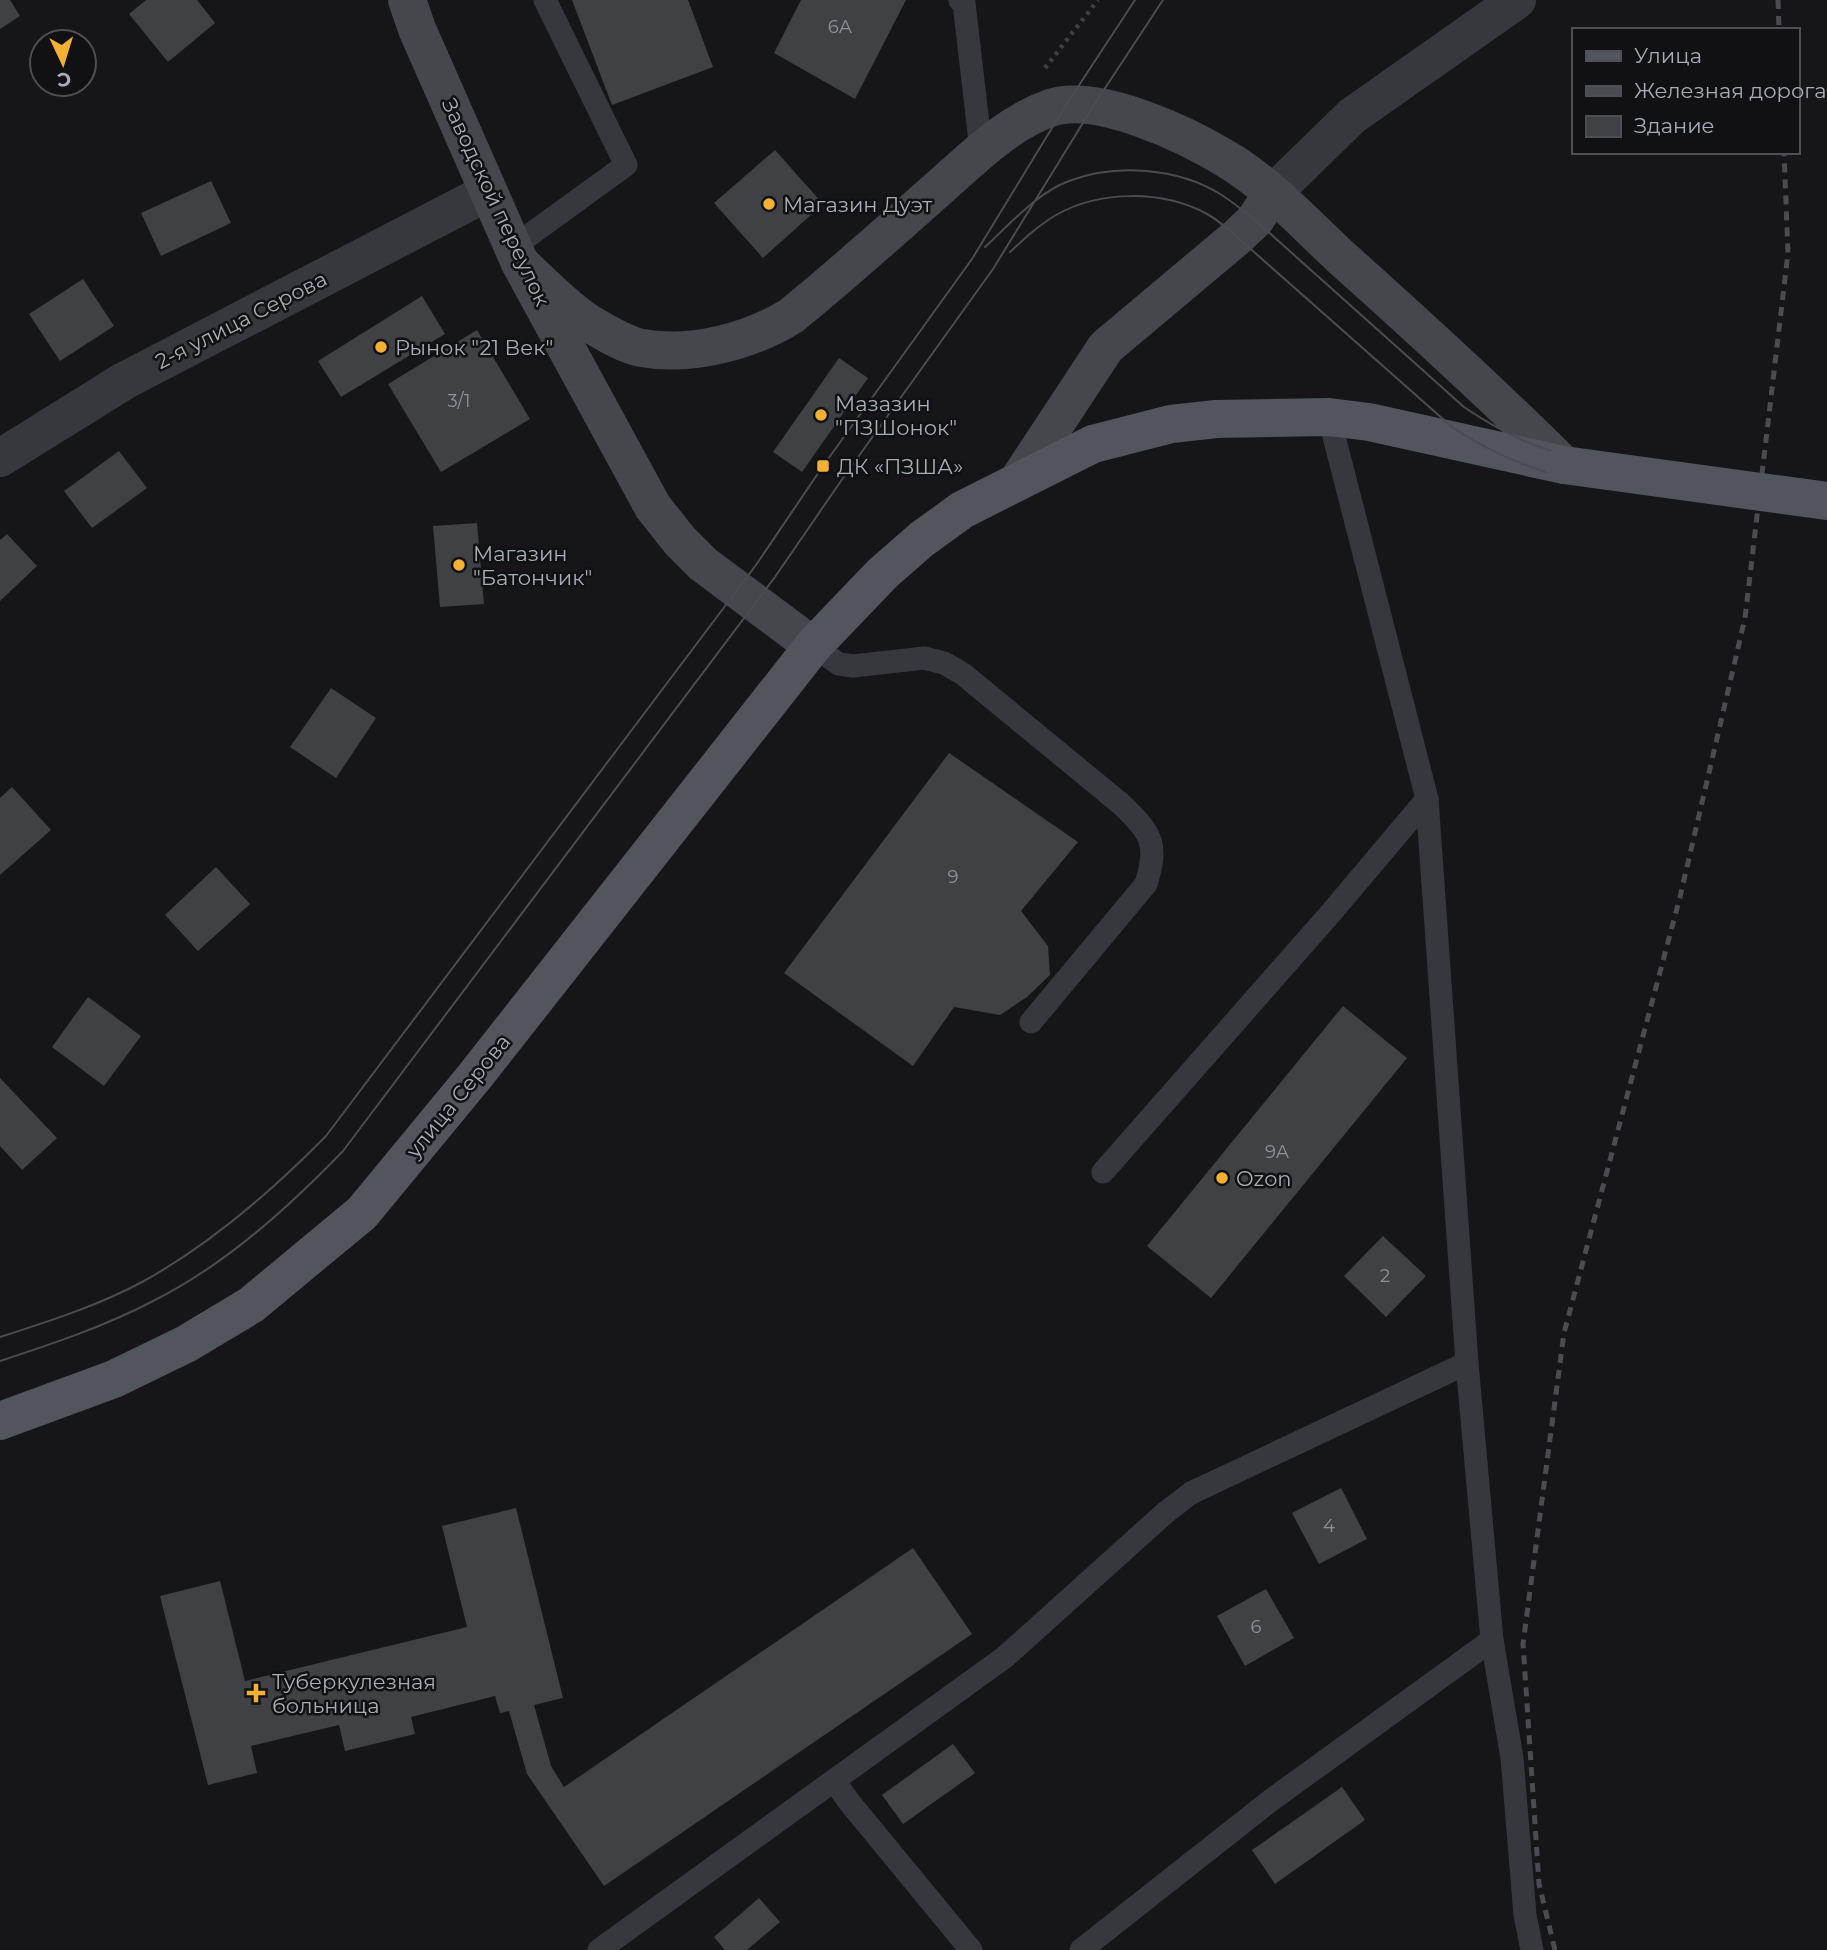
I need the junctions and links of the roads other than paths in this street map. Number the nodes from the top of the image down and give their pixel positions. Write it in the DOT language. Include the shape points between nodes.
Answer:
graph roads {
  1 [pos="407,0"];
  2 [pos="545,0"];
  3 [pos="960,0"];
  4 [pos="1517,0"];
  5 [pos="981,150"];
  6 [pos="488,192"];
  7 [pos="1272,194"];
  8 [pos="517,255"];
  9 [pos="1329,417"];
  10 [pos="0,458"];
  11 [pos="1564,466"];
  12 [pos="1017,482"];
  13 [pos="1827,501"];
  14 [pos="813,646"];
  15 [pos="1427,799"];
  16 [pos="1031,1022"];
  17 [pos="1103,1172"];
  18 [pos="1467,1363"];
  19 [pos="0,1421"];
  20 [pos="1492,1640"];
  21 [pos="834,1781"];
  22 [pos="599,1950"];
  23 [pos="971,1950"];
  24 [pos="1081,1950"];
  25 [pos="1531,1950"];
  1 -- 6 [label="main road, Заводской переулок"];
  2 -- 8 [label="lane" via="626,165"];
  3 -- 5 [label="lane" via="964,3"];
  4 -- 7 [label="street" via="1352,116"];
  5 -- 7 [label="main road" via="1015,125 1051,108 1081,103 1120,111 1194,141 1230,161"];
  5 -- 8 [label="main road" via="792,316 770,329 722,345 641,348 586,322"];
  6 -- 8 [label="main road, Заводской переулок"];
  6 -- 10 [label="street, 2-я улица Серова" via="124,381"];
  7 -- 11 [label="main road"];
  7 -- 12 [label="main road" via="1237,237 1106,347"];
  8 -- 14 [label="main road, Заводской переулок" via="653,507 703,564"];
  9 -- 11 [label="main road, улица Серова"];
  9 -- 12 [label="main road, улица Серова" via="1171,424 1093,444"];
  9 -- 15 [label="lane"];
  11 -- 13 [label="main road, улица Серова, bridge"];
  12 -- 14 [label="main road, улица Серова" via="962,510 922,539"];
  14 -- 16 [label="lane" via="839,664 853,666 924,658 944,663 1144,826 1153,860 1146,884"];
  14 -- 19 [label="main road, улица Серова" via="362,1213 251,1305 186,1345 114,1379"];
  15 -- 17 [label="lane"];
  15 -- 18 [label="lane"];
  18 -- 20 [label="lane"];
  18 -- 21 [label="lane" via="1191,1493 1005,1657"];
  20 -- 24 [label="lane" via="1270,1801"];
  20 -- 25 [label="lane" via="1512,1758"];
  21 -- 22 [label="lane"];
  21 -- 23 [label="lane"];
}
